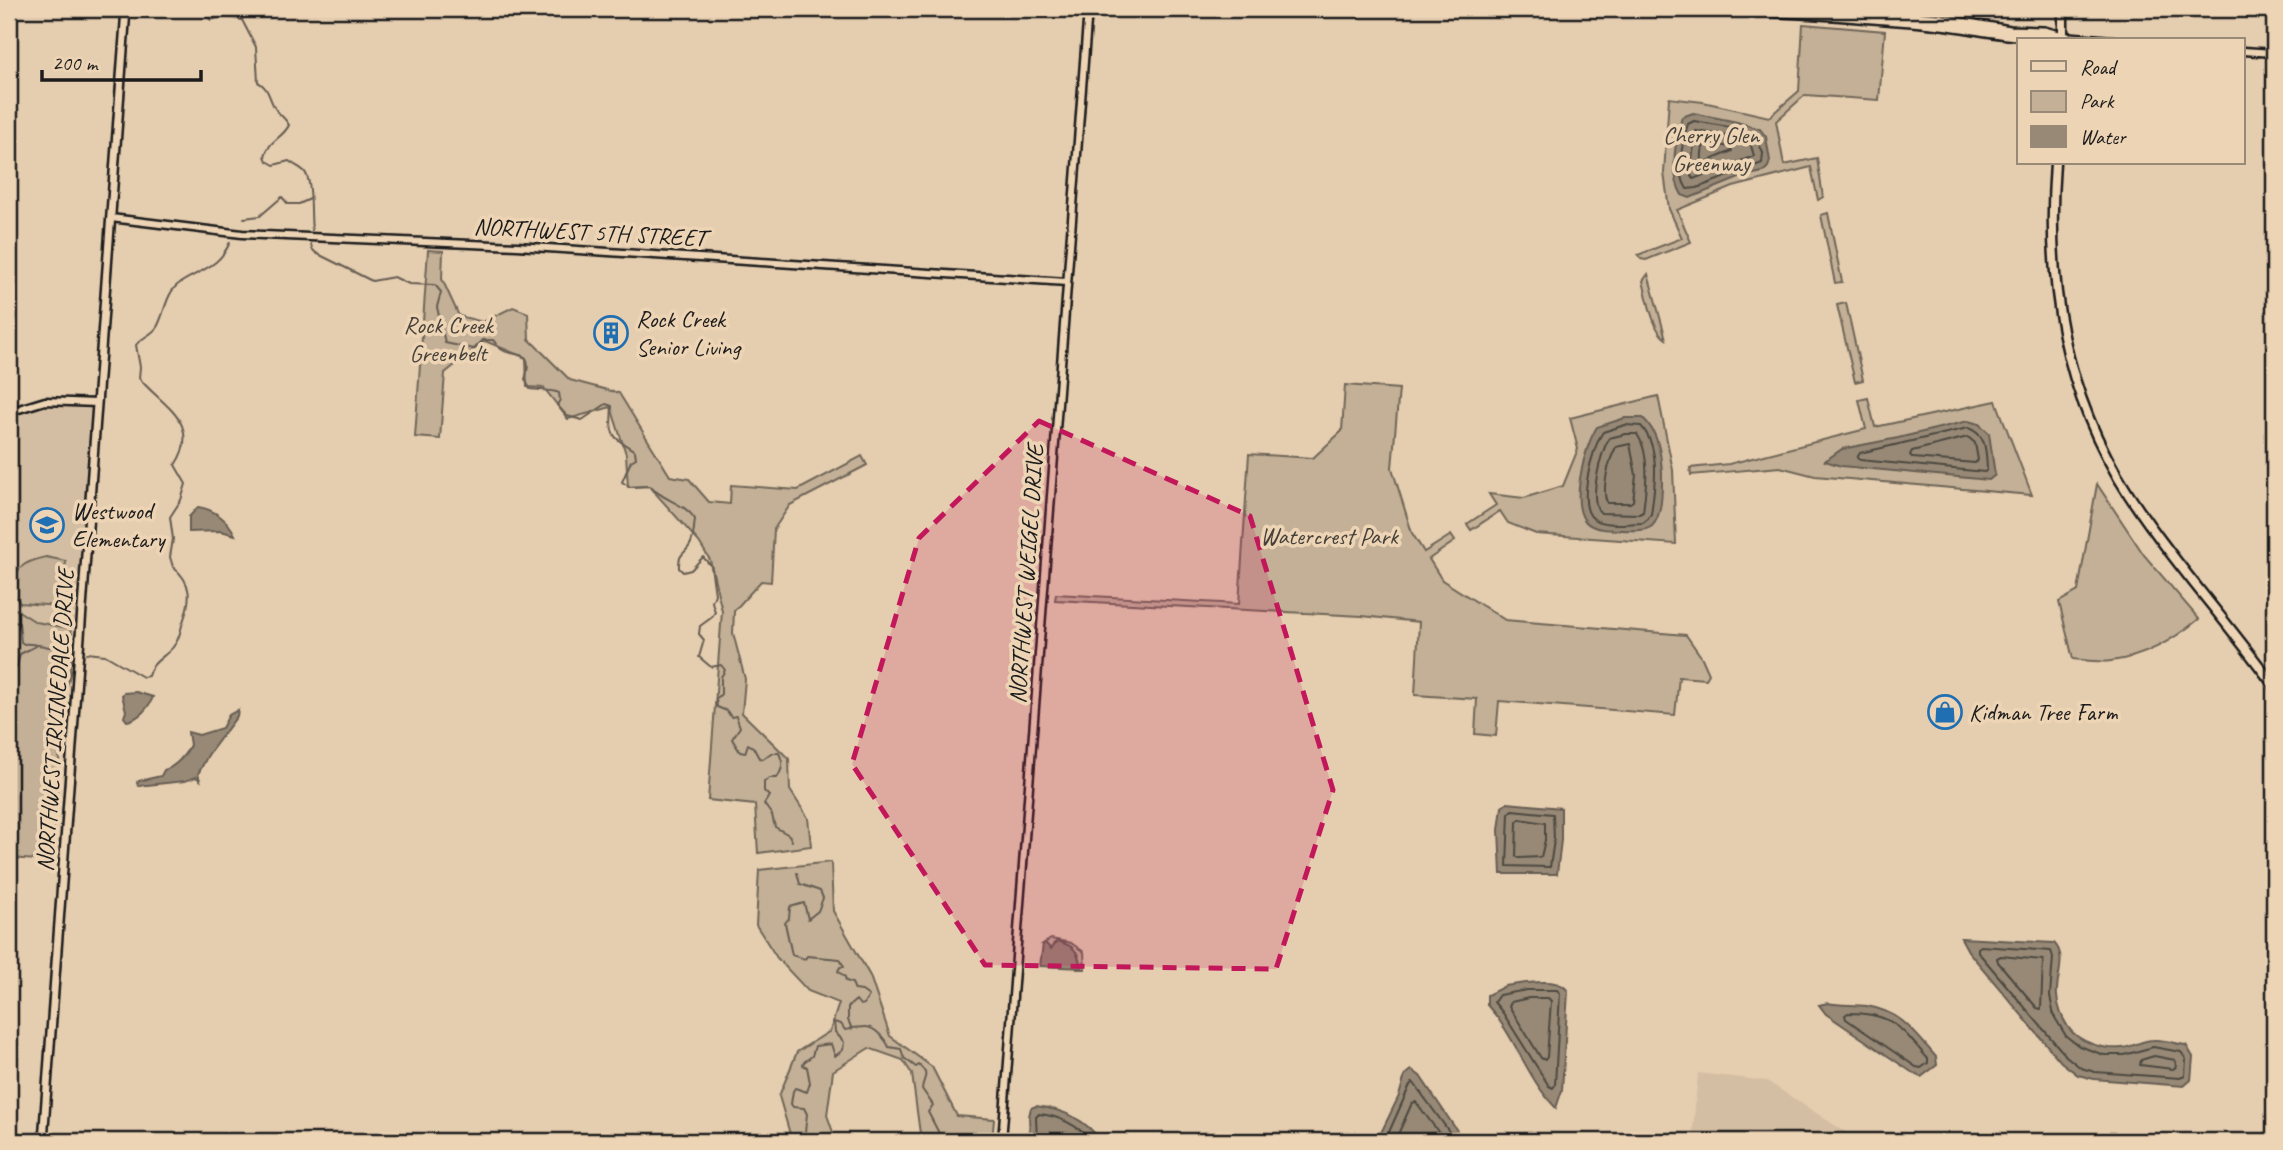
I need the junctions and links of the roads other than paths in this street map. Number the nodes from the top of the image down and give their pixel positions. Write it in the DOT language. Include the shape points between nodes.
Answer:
graph roads {
  1 [pos="126,9"];
  2 [pos="1088,9"];
  3 [pos="1721,9"];
  4 [pos="1823,9"];
  5 [pos="2063,9"];
  6 [pos="2063,38"];
  7 [pos="2244,51"];
  8 [pos="2274,53"];
  9 [pos="2055,164"];
  10 [pos="111,218"];
  11 [pos="1067,282"];
  12 [pos="97,403"];
  13 [pos="9,412"];
  14 [pos="2274,686"];
  15 [pos="43,1141"];
  16 [pos="1002,1141"];
  1 -- 10 [label="main road, NORTHWEST IRVINEDALE DRIVE"];
  2 -- 11 [label="street, NORTHWEST WEIGEL DRIVE"];
  3 -- 6 [label="main road"];
  4 -- 6 [label="main road" via="1940,18 2044,31"];
  5 -- 6 [label="main road"];
  7 -- 8 [label="street"];
  9 -- 14 [label="main road" via="2052,221 2057,303 2068,358 2094,430 2129,495"];
  10 -- 11 [label="street, NORTHWEST 5TH STREET" via="242,234 517,246"];
  10 -- 12 [label="main road, NORTHWEST IRVINEDALE DRIVE"];
  11 -- 16 [label="street, NORTHWEST WEIGEL DRIVE"];
  12 -- 13 [label="street" via="45,401"];
  12 -- 15 [label="main road, NORTHWEST IRVINEDALE DRIVE"];
}
